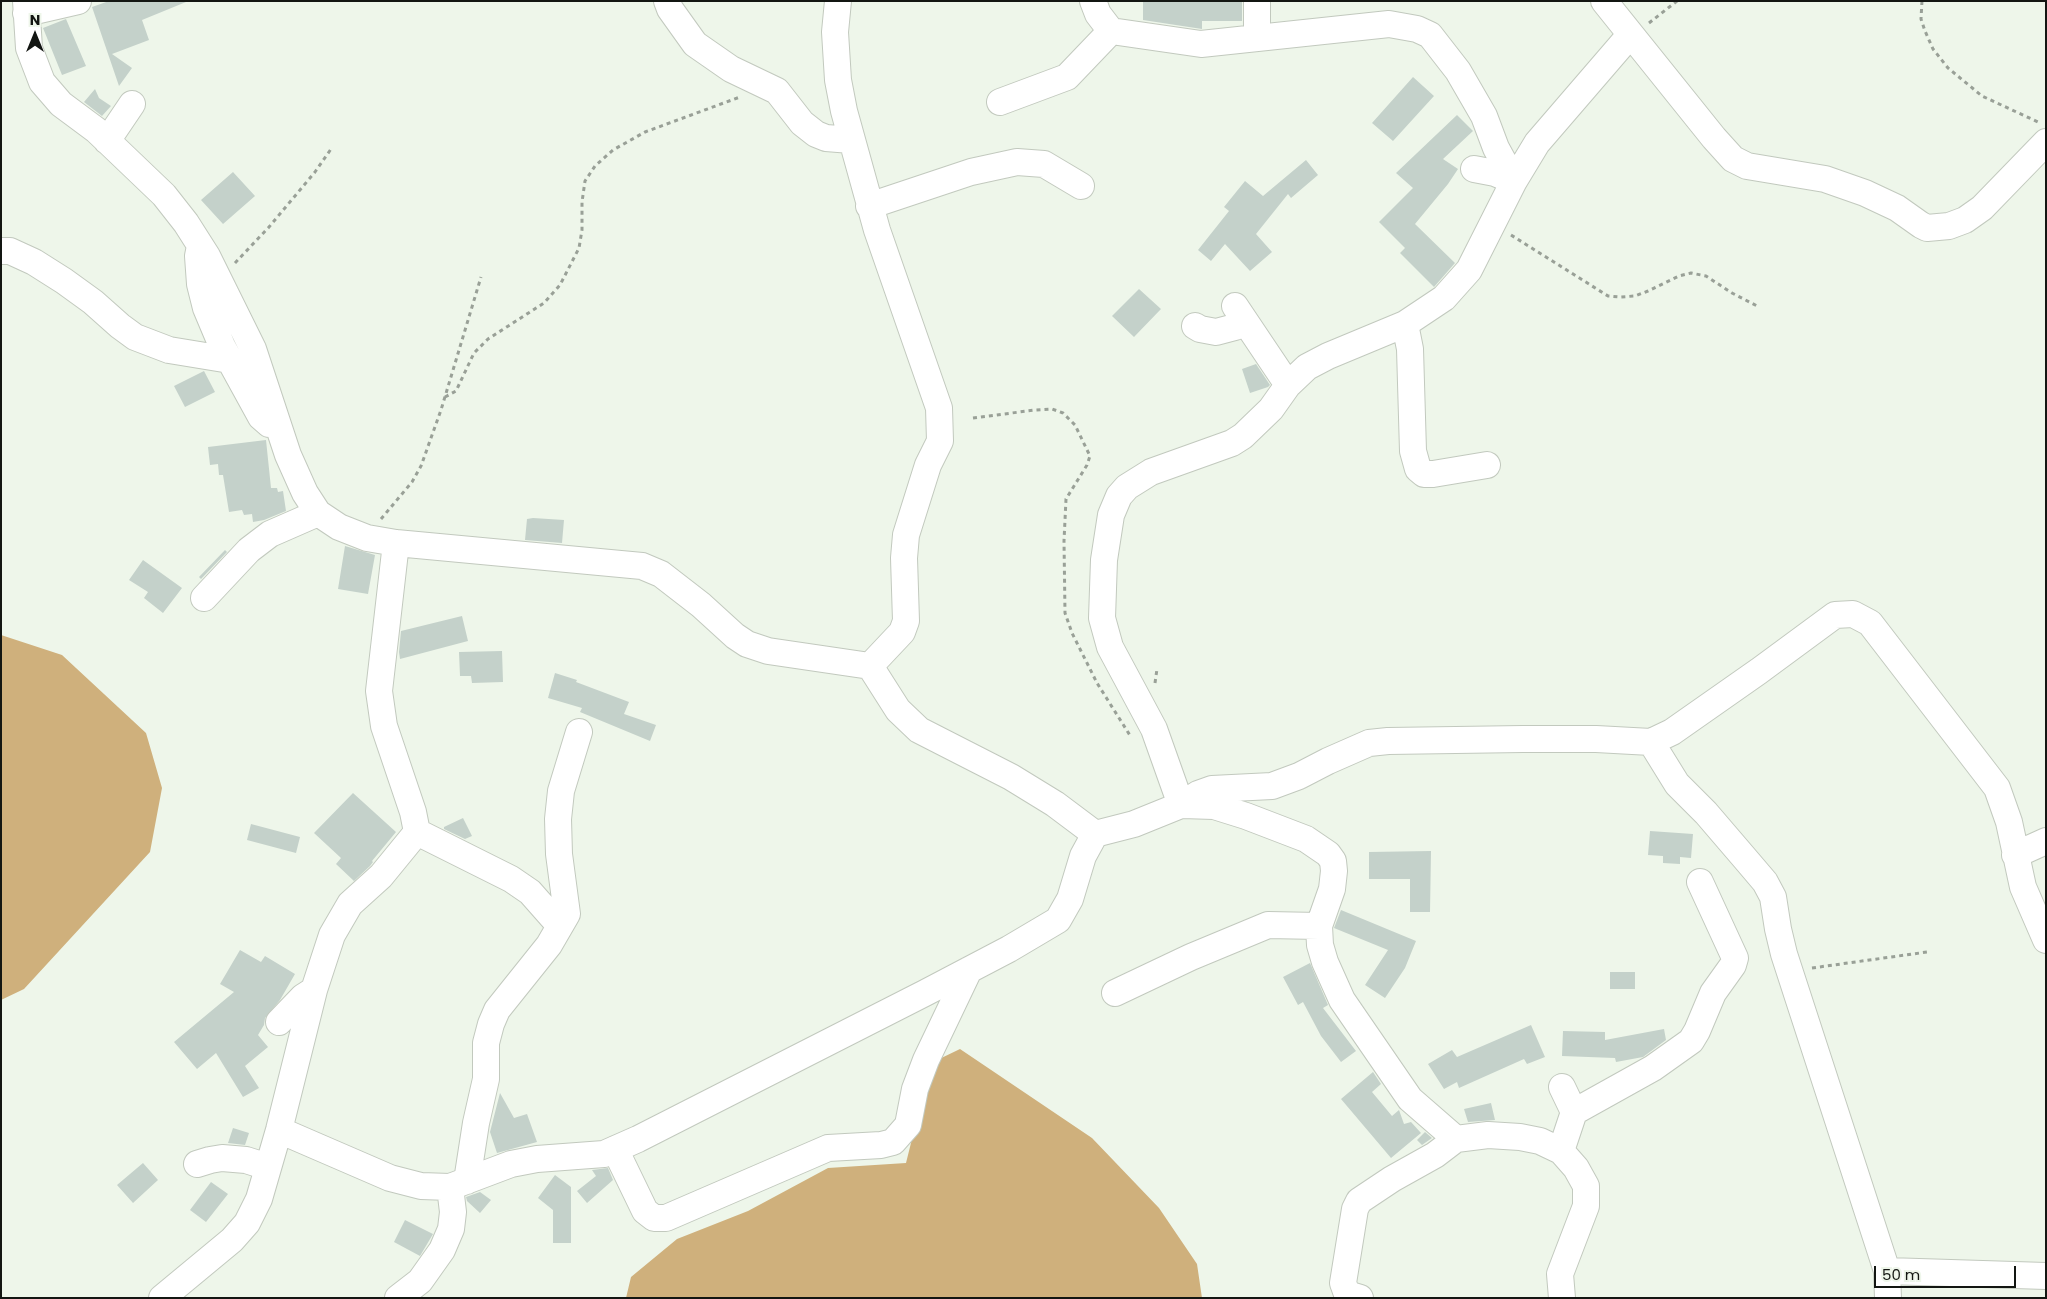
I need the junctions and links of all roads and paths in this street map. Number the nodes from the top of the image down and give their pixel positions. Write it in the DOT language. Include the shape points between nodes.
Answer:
graph roads {
  1 [pos="78,1"];
  2 [pos="668,1"];
  3 [pos="838,1"];
  4 [pos="1093,1"];
  5 [pos="1257,1"];
  6 [pos="1604,1"];
  7 [pos="1677,1"];
  8 [pos="1922,1"];
  9 [pos="26,7"];
  10 [pos="1111,31"];
  11 [pos="1257,37"];
  12 [pos="1631,37"];
  13 [pos="770,87"];
  14 [pos="1000,102"];
  15 [pos="132,104"];
  16 [pos="2046,126"];
  17 [pos="851,140"];
  18 [pos="108,141"];
  19 [pos="2046,142"];
  20 [pos="331,149"];
  21 [pos="1474,169"];
  22 [pos="1514,181"];
  23 [pos="1081,186"];
  24 [pos="869,206"];
  25 [pos="1492,223"];
  26 [pos="200,245"];
  27 [pos="1,251"];
  28 [pos="482,277"];
  29 [pos="219,280"];
  30 [pos="1759,307"];
  31 [pos="1405,324"];
  32 [pos="1195,326"];
  33 [pos="230,360"];
  34 [pos="1288,385"];
  35 [pos="445,397"];
  36 [pos="281,434"];
  37 [pos="1488,465"];
  38 [pos="318,512"];
  39 [pos="367,538"];
  40 [pos="396,543"];
  41 [pos="204,598"];
  42 [pos="870,666"];
  43 [pos="579,732"];
  44 [pos="1651,742"];
  45 [pos="1181,805"];
  46 [pos="417,832"];
  47 [pos="1095,834"];
  48 [pos="2046,841"];
  49 [pos="2015,855"];
  50 [pos="1700,882"];
  51 [pos="560,926"];
  52 [pos="1319,926"];
  53 [pos="2046,940"];
  54 [pos="1927,952"];
  55 [pos="969,970"];
  56 [pos="1791,970"];
  57 [pos="314,990"];
  58 [pos="1115,993"];
  59 [pos="279,1022"];
  60 [pos="1562,1087"];
  61 [pos="1574,1112"];
  62 [pos="279,1130"];
  63 [pos="1456,1139"];
  64 [pos="615,1149"];
  65 [pos="1561,1151"];
  66 [pos="197,1164"];
  67 [pos="268,1167"];
  68 [pos="458,1184"];
  69 [pos="1887,1271"];
  70 [pos="2046,1276"];
  71 [pos="162,1298"];
  72 [pos="398,1298"];
  73 [pos="1360,1298"];
  74 [pos="1562,1298"];
  75 [pos="1888,1298"];
  1 -- 9 [label="street"];
  2 -- 13 [label="street" via="670,9 695,44 731,69"];
  3 -- 17 [label="street" via="835,32 838,80"];
  4 -- 10 [label="street"];
  5 -- 11 [label="street"];
  6 -- 12 [label="street"];
  7 -- 12 [label="path"];
  8 -- 16 [label="path" via="1921,19 1925,31 1933,49 1948,68 1982,96"];
  9 -- 18 [label="street" via="29,48 42,82 61,104"];
  10 -- 11 [label="street" via="1201,44"];
  10 -- 14 [label="street" via="1067,77"];
  11 -- 22 [label="street" via="1389,24 1430,35 1458,71 1484,116 1496,148"];
  12 -- 19 [label="street" via="1734,158 1747,166 1825,179 1865,193 1897,208 1927,228 1950,226 1982,208"];
  12 -- 22 [label="street" via="1537,143"];
  13 -- 17 [label="street" via="777,90 802,123 816,134"];
  13 -- 35 [label="path" via="645,132 613,150 596,166 585,181 579,248 560,285 544,303 488,339 474,353 456,391"];
  15 -- 18 [label="street"];
  17 -- 24 [label="street"];
  18 -- 26 [label="street" via="164,195"];
  20 -- 29 [label="path" via="270,227"];
  21 -- 22 [label="street"];
  22 -- 25 [label="street"];
  23 -- 24 [label="street" via="1044,164 1017,162 971,172"];
  24 -- 42 [label="street" via="939,408 940,441 928,465 906,535 906,621 902,632"];
  25 -- 30 [label="path" via="1608,296 1635,296 1691,273 1706,276"];
  25 -- 31 [label="street" via="1469,270 1444,298"];
  26 -- 29 [label="street"];
  26 -- 33 [label="street" via="200,284 206,308"];
  27 -- 33 [label="street" via="10,251 34,262 64,281 135,337 169,350"];
  28 -- 35 [label="path"];
  29 -- 36 [label="street" via="253,349"];
  31 -- 34 [label="street" via="1321,359 1306,367"];
  31 -- 37 [label="street" via="1410,349 1412,451 1418,469 1424,474 1433,474"];
  32 -- 34 [label="street" via="1216,332 1235,327 1240,314"];
  33 -- 36 [label="street" via="261,417"];
  34 -- 45 [label="street" via="1271,409 1243,436 1220,448 1151,472 1118,496 1112,515 1104,560 1102,618 1110,647 1154,729"];
  35 -- 39 [label="path" via="421,466"];
  36 -- 38 [label="street" via="305,493"];
  38 -- 39 [label="street" via="339,527"];
  38 -- 41 [label="street" via="270,534 249,550"];
  39 -- 40 [label="street"];
  40 -- 42 [label="street" via="642,566 672,582 747,644 768,651"];
  40 -- 46 [label="street" via="379,691 384,726"];
  42 -- 47 [label="street" via="898,710 920,730 1011,777"];
  43 -- 51 [label="street" via="561,791 558,819 567,914"];
  44 -- 45 [label="street" via="1523,739 1369,743 1272,786 1212,789"];
  44 -- 49 [label="street" via="1680,726 1835,615 1853,614 1870,623 1997,788"];
  44 -- 56 [label="street" via="1677,784 1765,882 1773,897 1778,929"];
  45 -- 47 [label="street" via="1134,824"];
  45 -- 52 [label="street" via="1214,806 1254,819 1306,839 1328,854 1334,871 1332,889"];
  46 -- 51 [label="street" via="511,879 530,892"];
  46 -- 57 [label="street" via="380,876 350,904 332,935"];
  47 -- 55 [label="street" via="1070,899 1058,920"];
  48 -- 49 [label="street"];
  49 -- 53 [label="street" via="2023,887"];
  50 -- 61 [label="street" via="1735,958 1712,993 1697,1031 1681,1050"];
  51 -- 68 [label="street" via="549,945 497,1010 491,1024 486,1043 486,1079"];
  52 -- 58 [label="street" via="1268,925"];
  52 -- 63 [label="street" via="1325,962 1347,1008 1410,1099"];
  54 -- 56 [label="path"];
  55 -- 64 [label="street"];
  55 -- 64 [label="street" via="926,1060 915,1089 908,1125 894,1142 828,1148 666,1218 654,1218 645,1211"];
  56 -- 69 [label="street"];
  57 -- 59 [label="street"];
  57 -- 62 [label="street"];
  60 -- 61 [label="street"];
  61 -- 65 [label="street"];
  62 -- 67 [label="street"];
  62 -- 68 [label="street" via="390,1178 421,1186"];
  63 -- 65 [label="street" via="1488,1135 1520,1137 1540,1141"];
  63 -- 73 [label="street" via="1359,1202 1355,1209 1343,1283 1347,1294"];
  64 -- 68 [label="street" via="604,1154 512,1164"];
  65 -- 74 [label="street" via="1586,1186 1586,1206 1560,1274"];
  66 -- 67 [label="street" via="222,1158 246,1160"];
  67 -- 71 [label="street" via="259,1199 246,1223 232,1240"];
  68 -- 72 [label="street" via="451,1229 442,1250 420,1282"];
  69 -- 70 [label="street"];
  69 -- 75 [label="street"];
}
